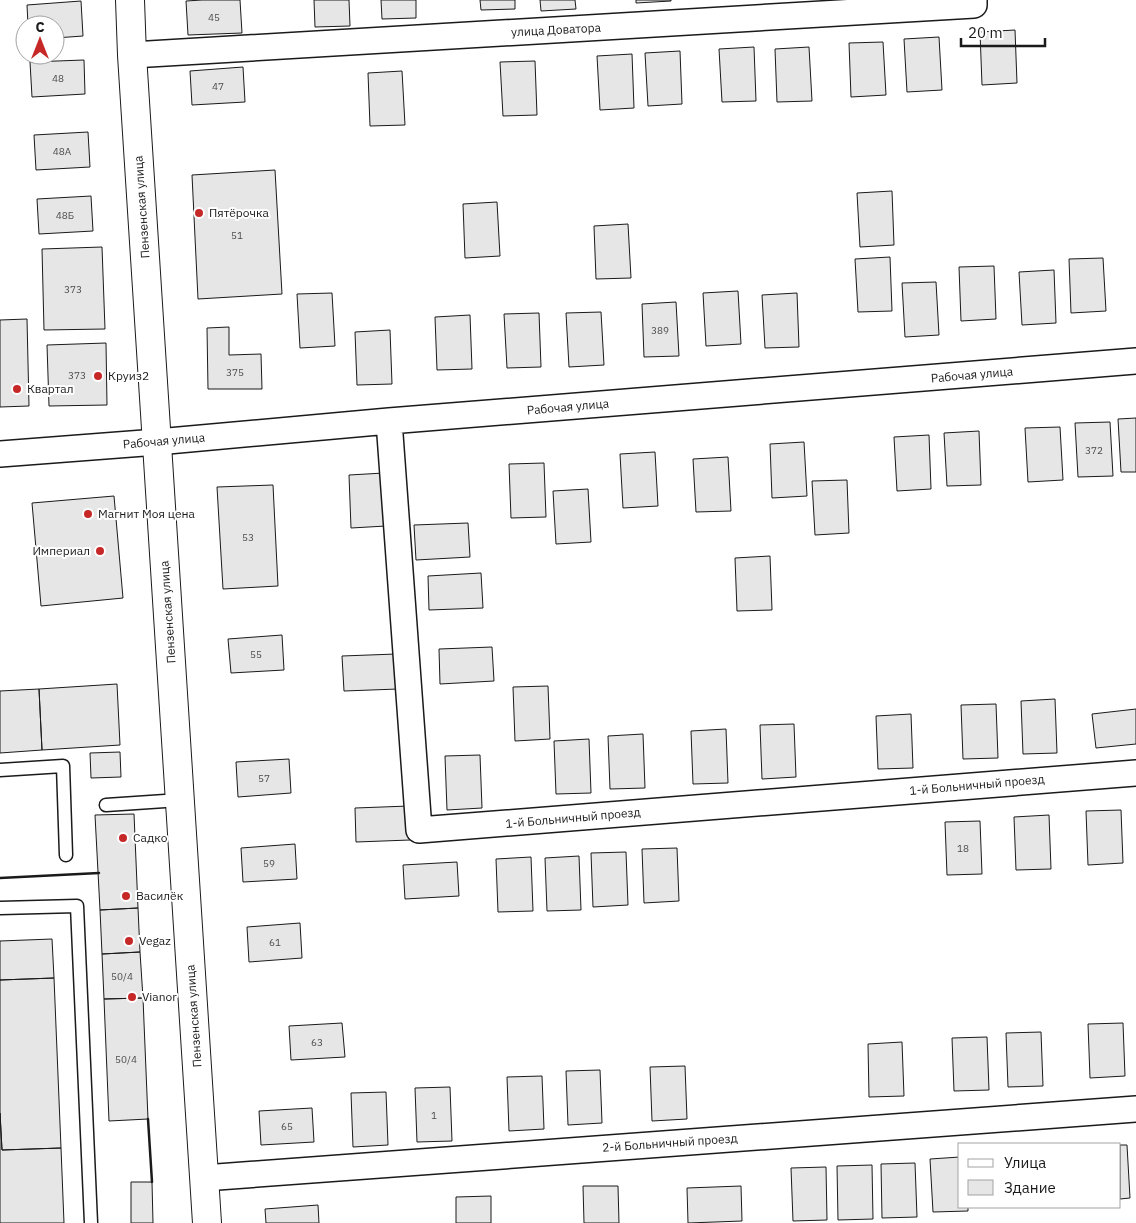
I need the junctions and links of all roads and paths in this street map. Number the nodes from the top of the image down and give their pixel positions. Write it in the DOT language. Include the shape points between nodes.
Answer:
graph roads {
  1 [pos="130,0"];
  2 [pos="974,0"];
  3 [pos="132,55"];
  4 [pos="1136,361"];
  5 [pos="389,421"];
  6 [pos="157,442"];
  7 [pos="0,454"];
  8 [pos="0,770"];
  9 [pos="1136,772"];
  10 [pos="180,800"];
  11 [pos="106,805"];
  12 [pos="66,856"];
  13 [pos="0,908"];
  14 [pos="1136,1108"];
  15 [pos="204,1178"];
  16 [pos="91,1223"];
  17 [pos="207,1223"];
  1 -- 3 [label="street, Пензенская улица"];
  2 -- 3 [label="street, улица Доватора" via="974,5"];
  3 -- 6 [label="street, Пензенская улица"];
  4 -- 5 [label="street, Рабочая улица"];
  5 -- 6 [label="street, Рабочая улица"];
  5 -- 9 [label="street, 1-й Больничный проезд" via="419,830"];
  6 -- 7 [label="street, Рабочая улица"];
  6 -- 10 [label="street, Пензенская улица"];
  8 -- 12 [label="lane" via="63,766"];
  10 -- 11 [label="lane"];
  10 -- 15 [label="street, Пензенская улица"];
  13 -- 16 [label="lane" via="77,906"];
  14 -- 15 [label="street, 2-й Больничный проезд"];
  15 -- 17 [label="street, Пензенская улица"];
}
